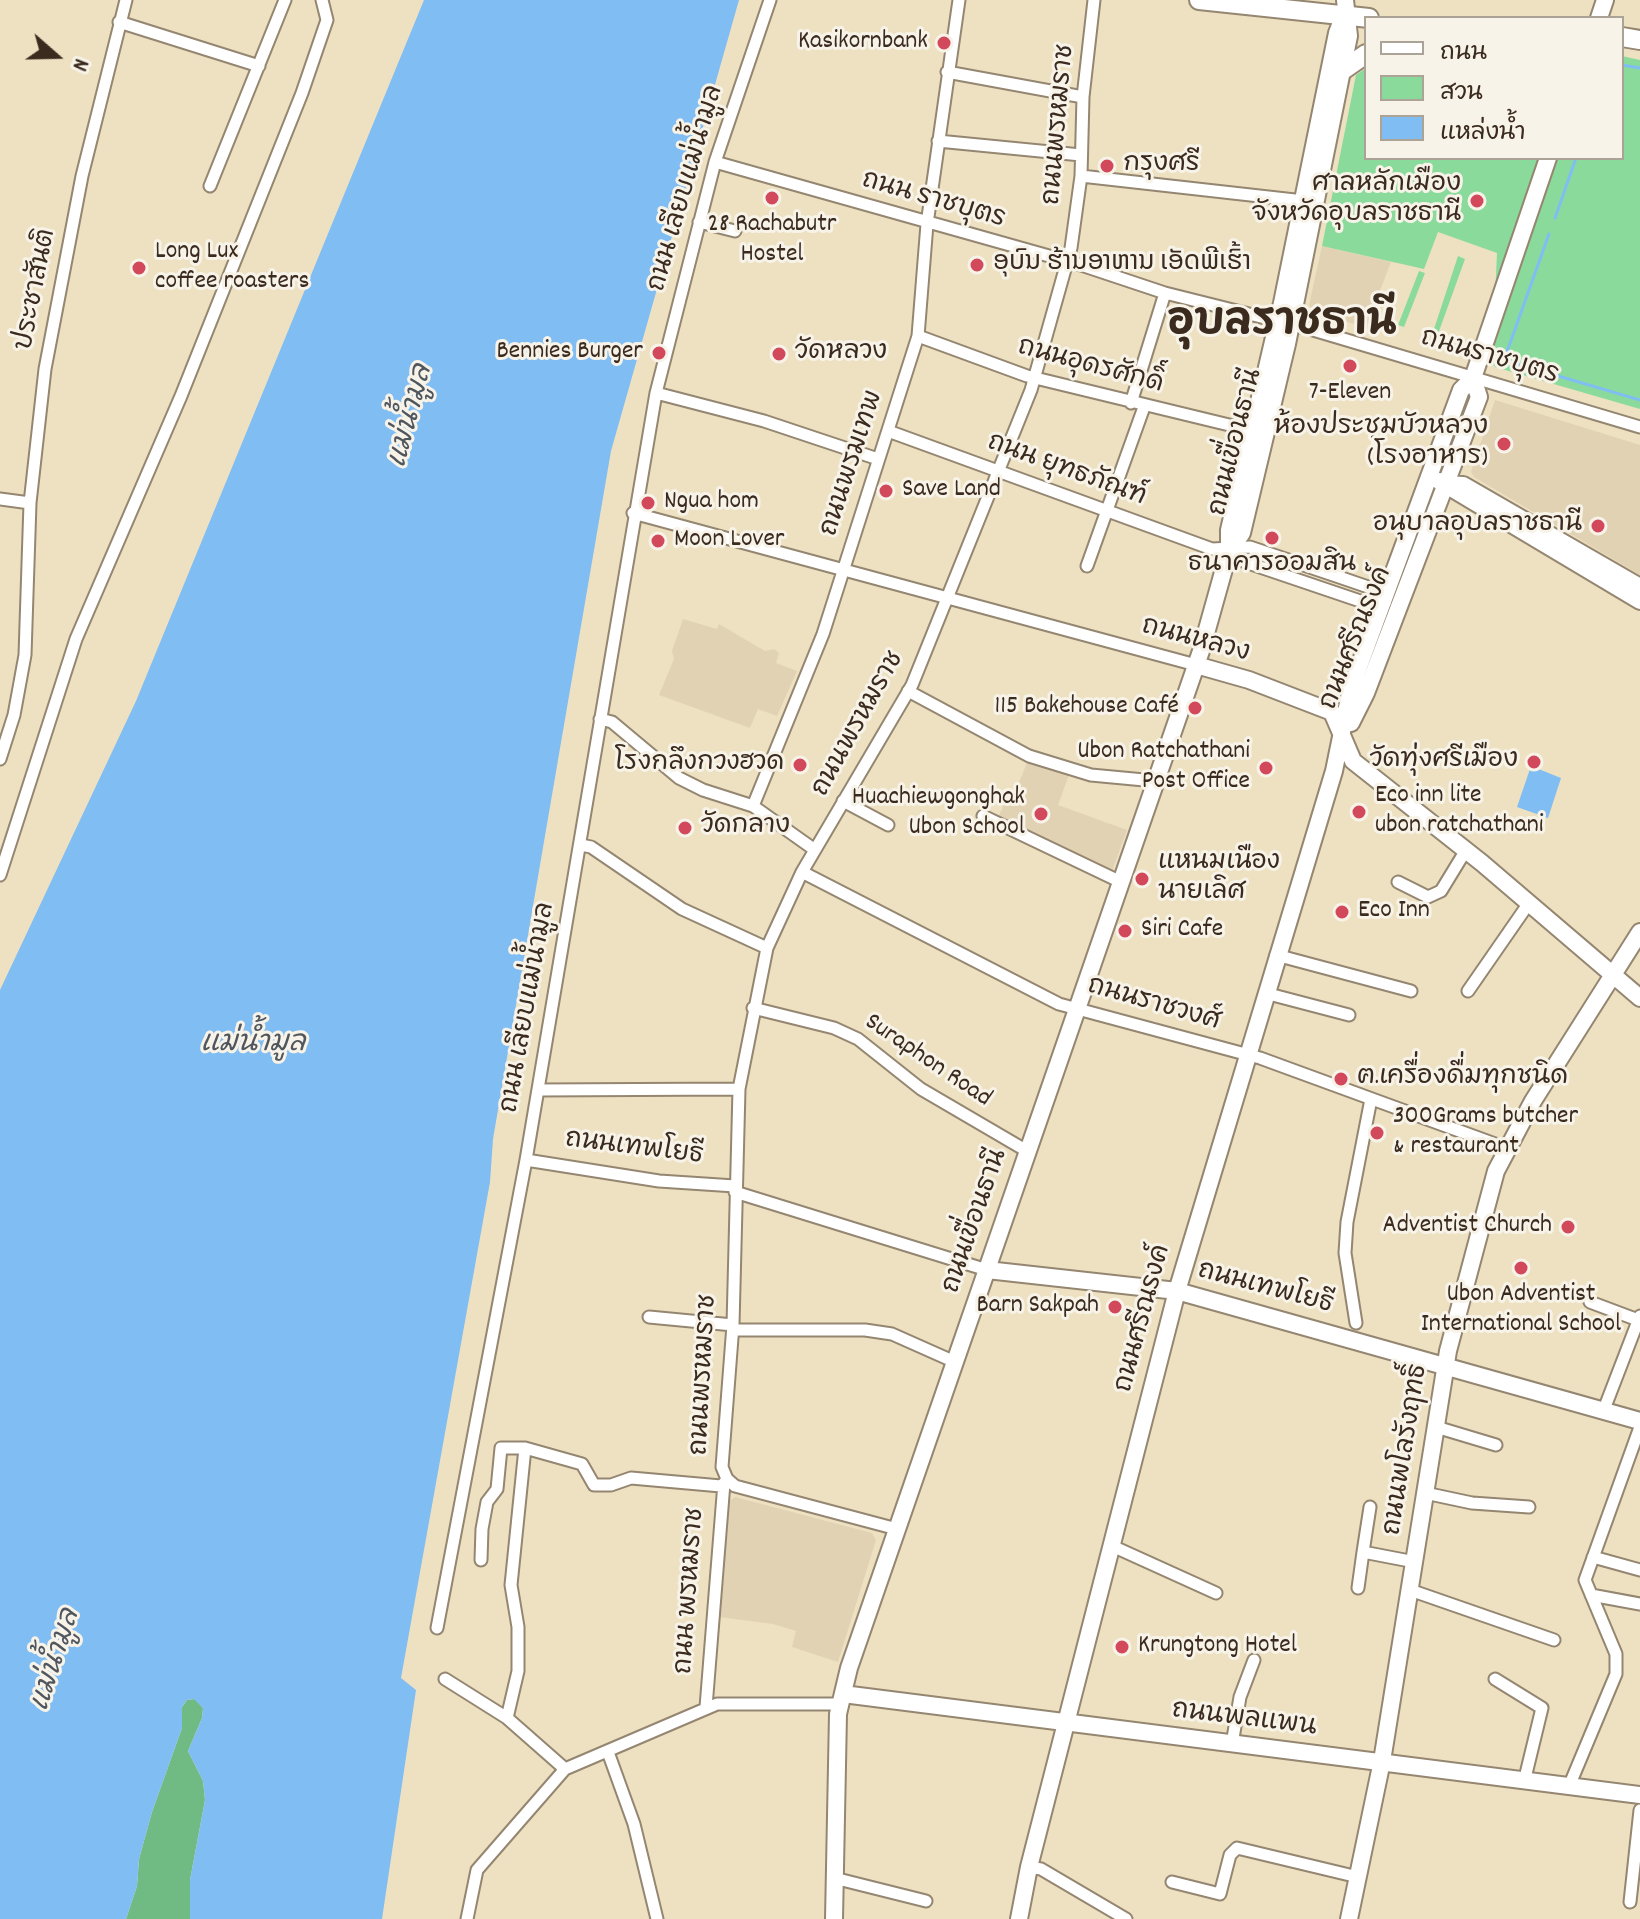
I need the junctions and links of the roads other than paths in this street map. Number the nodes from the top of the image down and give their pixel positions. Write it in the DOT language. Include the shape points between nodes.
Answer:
graph roads {
  1 [pos="126,0"];
  2 [pos="322,0"];
  3 [pos="770,0"];
  4 [pos="959,0"];
  5 [pos="1094,0"];
  6 [pos="1199,0"];
  7 [pos="281,1"];
  8 [pos="1344,8"];
  9 [pos="1364,16"];
  10 [pos="119,22"];
  11 [pos="1364,55"];
  12 [pos="259,66"];
  13 [pos="1343,70"];
  14 [pos="947,72"];
  15 [pos="1083,97"];
  16 [pos="938,141"];
  17 [pos="1081,155"];
  18 [pos="1547,160"];
  19 [pos="715,162"];
  20 [pos="1081,176"];
  21 [pos="210,186"];
  22 [pos="1310,202"];
  23 [pos="699,222"];
  24 [pos="927,224"];
  25 [pos="735,231"];
  26 [pos="1066,262"];
  27 [pos="1165,293"];
  28 [pos="1284,324"];
  29 [pos="918,336"];
  30 [pos="1035,378"];
  31 [pos="1473,378"];
  32 [pos="656,393"];
  33 [pos="1131,403"];
  34 [pos="1144,407"];
  35 [pos="1640,427"];
  36 [pos="888,431"];
  37 [pos="1260,432"];
  38 [pos="878,459"];
  39 [pos="997,469"];
  40 [pos="1429,477"];
  41 [pos="1445,484"];
  42 [pos="0,499"];
  43 [pos="30,503"];
  44 [pos="1105,509"];
  45 [pos="633,513"];
  46 [pos="1229,551"];
  47 [pos="1087,566"];
  48 [pos="843,569"];
  49 [pos="1628,584"];
  50 [pos="945,599"];
  51 [pos="1640,601"];
  52 [pos="1390,604"];
  53 [pos="1196,665"];
  54 [pos="908,691"];
  55 [pos="600,719"];
  56 [pos="1343,739"];
  57 [pos="0,759"];
  58 [pos="1155,781"];
  59 [pos="843,801"];
  60 [pos="753,806"];
  61 [pos="983,816"];
  62 [pos="888,825"];
  63 [pos="581,845"];
  64 [pos="815,850"];
  65 [pos="1466,850"];
  66 [pos="802,872"];
  67 [pos="0,875"];
  68 [pos="1121,882"];
  69 [pos="1398,882"];
  70 [pos="1529,903"];
  71 [pos="1640,932"];
  72 [pos="767,948"];
  73 [pos="1276,955"];
  74 [pos="1615,975"];
  75 [pos="1411,991"];
  76 [pos="1468,991"];
  77 [pos="1265,993"];
  78 [pos="1640,998"];
  79 [pos="1076,1007"];
  80 [pos="753,1008"];
  81 [pos="1349,1015"];
  82 [pos="1247,1055"];
  83 [pos="739,1089"];
  84 [pos="538,1090"];
  85 [pos="1371,1099"];
  86 [pos="1506,1148"];
  87 [pos="1027,1151"];
  88 [pos="526,1160"];
  89 [pos="735,1189"];
  90 [pos="987,1270"];
  91 [pos="1177,1291"];
  92 [pos="1590,1302"];
  93 [pos="649,1317"];
  94 [pos="1639,1318"];
  95 [pos="1356,1323"];
  96 [pos="733,1328"];
  97 [pos="955,1362"];
  98 [pos="1446,1367"];
  99 [pos="1603,1412"];
  100 [pos="1640,1424"];
  101 [pos="1436,1427"];
  102 [pos="1496,1445"];
  103 [pos="525,1448"];
  104 [pos="724,1483"];
  105 [pos="1425,1493"];
  106 [pos="1370,1507"];
  107 [pos="1529,1507"];
  108 [pos="897,1529"];
  109 [pos="1110,1545"];
  110 [pos="1363,1552"];
  111 [pos="1593,1557"];
  112 [pos="481,1560"];
  113 [pos="1415,1562"];
  114 [pos="1640,1570"];
  115 [pos="1358,1588"];
  116 [pos="1410,1590"];
  117 [pos="1216,1593"];
  118 [pos="1591,1595"];
  119 [pos="1640,1604"];
  120 [pos="437,1628"];
  121 [pos="1554,1640"];
  122 [pos="1254,1660"];
  123 [pos="445,1679"];
  124 [pos="1495,1679"];
  125 [pos="842,1699"];
  126 [pos="706,1707"];
  127 [pos="507,1718"];
  128 [pos="1066,1722"];
  129 [pos="1232,1744"];
  130 [pos="608,1752"];
  131 [pos="1382,1761"];
  132 [pos="565,1769"];
  133 [pos="1525,1778"];
  134 [pos="1570,1784"];
  135 [pos="1640,1795"];
  136 [pos="1640,1810"];
  137 [pos="1029,1867"];
  138 [pos="1358,1877"];
  139 [pos="834,1878"];
  140 [pos="1172,1882"];
  141 [pos="926,1901"];
  142 [pos="1630,1902"];
  143 [pos="467,1919"];
  144 [pos="657,1919"];
  145 [pos="834,1919"];
  146 [pos="1019,1919"];
  147 [pos="1126,1919"];
  148 [pos="1349,1919"];
  1 -- 10 [label="street, ประชาสันติ"];
  2 -- 67 [label="street" via="327,20 302,93 181,396 76,639"];
  3 -- 19 [label="street, ถนน เลียบแม่น้ำมูล"];
  4 -- 14 [label="street, ถนนพรมเทพ"];
  5 -- 15 [label="street, ถนนพรหมราช"];
  6 -- 8 [label="main road"];
  7 -- 12 [label="street"];
  8 -- 9 [label="main road"];
  8 -- 13 [label="street, ถนนเขื่อนธานี" via="1349,36"];
  8 -- 22 [label="street, ถนนเขื่อนธานี"];
  10 -- 12 [label="street"];
  10 -- 43 [label="street, ประชาสันติ" via="62,278"];
  11 -- 13 [label="main road"];
  12 -- 21 [label="street"];
  13 -- 22 [label="street, ถนนเขื่อนธานี"];
  14 -- 15 [label="street"];
  14 -- 16 [label="street, ถนนพรมเทพ"];
  15 -- 17 [label="street, ถนนพรหมราช"];
  16 -- 17 [label="street"];
  16 -- 24 [label="street, ถนนพรมเทพ"];
  17 -- 20 [label="street, ถนนพรหมราช"];
  18 -- 31 [label="street, ถนนศรีณรงค์"];
  19 -- 23 [label="street, ถนน เลียบแม่น้ำมูล"];
  19 -- 24 [label="street, ถนน ราชบุตร"];
  20 -- 22 [label="street"];
  20 -- 26 [label="street, ถนนพรหมราช"];
  22 -- 28 [label="street, ถนนเขื่อนธานี"];
  23 -- 25 [label="street"];
  23 -- 32 [label="street, ถนน เลียบแม่น้ำมูล"];
  24 -- 26 [label="street, ถนน ราชบุตร"];
  24 -- 29 [label="street, ถนนพรมเทพ"];
  26 -- 27 [label="street, ถนน ราชบุตร"];
  26 -- 30 [label="street, ถนนพรหมราช"];
  27 -- 28 [label="street, ถนน ราชบุตร"];
  27 -- 33 [label="street"];
  28 -- 31 [label="street, ถนนราชบุตร"];
  28 -- 37 [label="street, ถนนเขื่อนธานี"];
  29 -- 30 [label="street, ถนนอุดรศักดิ์"];
  29 -- 36 [label="street, ถนนพรมเทพ"];
  30 -- 33 [label="street, ถนนอุดรศักดิ์"];
  30 -- 39 [label="street, ถนนพรหมราช"];
  31 -- 35 [label="street, ถนนราชบุตร"];
  31 -- 40 [label="street, ถนนศรีณรงค์" via="1461,390"];
  31 -- 41 [label="street, ถนนศรีณรงค์" via="1479,397"];
  32 -- 38 [label="street"];
  32 -- 45 [label="street, ถนน เลียบแม่น้ำมูล"];
  33 -- 34 [label="street, ถนนอุดรศักดิ์"];
  34 -- 37 [label="street, ถนนอุดรศักดิ์"];
  34 -- 44 [label="street"];
  36 -- 38 [label="street, ถนนพรมเทพ"];
  36 -- 39 [label="street, ถนน ยุทธภัณฑ์"];
  37 -- 46 [label="street, ถนนเขื่อนธานี" via="1242,533"];
  38 -- 48 [label="street, ถนนพรมเทพ"];
  39 -- 44 [label="street, ถนน ยุทธภัณฑ์"];
  39 -- 50 [label="street, ถนนพรหมราช"];
  40 -- 41 [label="street"];
  40 -- 52 [label="street, ถนนศรีณรงค์"];
  41 -- 49 [label="street"];
  41 -- 52 [label="street, ถนนศรีณรงค์"];
  42 -- 43 [label="street"];
  43 -- 57 [label="street, ประชาสันติ" via="25,655"];
  44 -- 46 [label="street, ถนน ยุทธภัณฑ์"];
  44 -- 47 [label="street"];
  45 -- 48 [label="street, ถนนหลวง"];
  45 -- 55 [label="street, ถนน เลียบแม่น้ำมูล"];
  46 -- 52 [label="street, ถนน ยุทธภัณฑ์" via="1250,547 1377,590"];
  46 -- 53 [label="street, ถนนเขื่อนธานี"];
  48 -- 50 [label="street, ถนนหลวง"];
  48 -- 60 [label="street, ถนนพรมเทพ" via="823,634"];
  49 -- 51 [label="street"];
  50 -- 53 [label="street, ถนนหลวง"];
  50 -- 54 [label="street, ถนนพรหมราช"];
  52 -- 56 [label="street, ถนนศรีณรงค์" via="1366,693"];
  53 -- 56 [label="street, ถนนหลวง" via="1332,712"];
  53 -- 58 [label="street, ถนนเขื่อนธานี"];
  54 -- 58 [label="street" via="1029,756 1091,775"];
  54 -- 59 [label="street, ถนนพรหมราช"];
  55 -- 60 [label="street" via="612,722 679,778"];
  55 -- 63 [label="street, ถนน เลียบแม่น้ำมูล"];
  56 -- 65 [label="street, ถนนหลวง" via="1353,761"];
  56 -- 73 [label="street, ถนนศรีณรงค์"];
  58 -- 68 [label="street, ถนนเขื่อนธานี"];
  59 -- 62 [label="street"];
  59 -- 64 [label="street, ถนนพรหมราช"];
  60 -- 64 [label="street"];
  61 -- 68 [label="street"];
  63 -- 72 [label="street" via="682,909"];
  63 -- 84 [label="street, ถนน เลียบแม่น้ำมูล"];
  64 -- 66 [label="street, ถนนพรหมราช"];
  65 -- 69 [label="street" via="1441,891 1428,897"];
  65 -- 70 [label="street, ถนนหลวง"];
  66 -- 72 [label="street, ถนนพรหมราช"];
  66 -- 79 [label="street, ถนนราชวงศ์" via="1059,1004"];
  68 -- 79 [label="street, ถนนเขื่อนธานี"];
  70 -- 74 [label="street, ถนนหลวง"];
  70 -- 76 [label="street"];
  71 -- 74 [label="street, ถนนพโลรังฤทธิ์"];
  72 -- 80 [label="street, ถนนพรหมราช"];
  73 -- 75 [label="street"];
  73 -- 77 [label="street, ถนนศรีณรงค์"];
  74 -- 78 [label="street, ถนนหลวง"];
  74 -- 86 [label="street, ถนนพโลรังฤทธิ์"];
  77 -- 81 [label="street"];
  77 -- 82 [label="street, ถนนศรีณรงค์"];
  79 -- 82 [label="street, ถนนราชวงศ์"];
  79 -- 87 [label="street, ถนนเขื่อนธานี"];
  80 -- 83 [label="street, ถนนพรหมราช"];
  80 -- 87 [label="street, Suraphon Road" via="858,1039 921,1089"];
  82 -- 85 [label="street, ถนนราชวงศ์"];
  82 -- 91 [label="street, ถนนศรีณรงค์"];
  83 -- 84 [label="street"];
  83 -- 89 [label="street, ถนนพรหมราช"];
  84 -- 88 [label="street, ถนน เลียบแม่น้ำมูล"];
  85 -- 86 [label="street, ถนนราชวงศ์"];
  85 -- 95 [label="street" via="1345,1253"];
  86 -- 98 [label="street, ถนนพโลรังฤทธิ์" via="1471,1257"];
  87 -- 90 [label="street, ถนนเขื่อนธานี"];
  88 -- 89 [label="street, ถนนเทพโยธี"];
  88 -- 120 [label="street, ถนน เลียบแม่น้ำมูล"];
  89 -- 90 [label="street, ถนนเทพโยธี"];
  89 -- 96 [label="street, ถนนพรหมราช"];
  90 -- 91 [label="street, ถนนเทพโยธี"];
  90 -- 97 [label="street, ถนนเขื่อนธานี"];
  91 -- 98 [label="street, ถนนเทพโยธี"];
  91 -- 109 [label="street, ถนนศรีณรงค์"];
  92 -- 94 [label="street"];
  93 -- 96 [label="street"];
  94 -- 99 [label="street"];
  96 -- 97 [label="street" via="892,1334"];
  96 -- 104 [label="street, ถนนพรหมราช"];
  97 -- 108 [label="street, ถนนเขื่อนธานี"];
  98 -- 99 [label="street, ถนนเทพโยธี"];
  98 -- 101 [label="street, ถนนพโลรังฤทธิ์"];
  99 -- 100 [label="street, ถนนเทพโยธี"];
  100 -- 111 [label="street"];
  101 -- 102 [label="street"];
  101 -- 105 [label="street, ถนนพโลรังฤทธิ์"];
  103 -- 104 [label="street" via="582,1464 594,1485 631,1478"];
  103 -- 112 [label="street" via="501,1448 497,1489 487,1502 482,1529"];
  103 -- 127 [label="street" via="511,1585 518,1671"];
  104 -- 108 [label="street"];
  104 -- 126 [label="street, ถนน พรหมราช"];
  105 -- 107 [label="street"];
  105 -- 113 [label="street, ถนนพโลรังฤทธิ์"];
  106 -- 110 [label="street"];
  108 -- 125 [label="street, ถนนเขื่อนธานี"];
  109 -- 117 [label="street"];
  109 -- 128 [label="street, ถนนศรีณรงค์"];
  110 -- 113 [label="street"];
  110 -- 115 [label="street"];
  111 -- 114 [label="street"];
  111 -- 118 [label="street" via="1585,1580"];
  113 -- 116 [label="street, ถนนพโลรังฤทธิ์"];
  116 -- 121 [label="street"];
  116 -- 131 [label="street, ถนนพโลรังฤทธิ์"];
  118 -- 119 [label="street"];
  118 -- 134 [label="street" via="1616,1654 1616,1674"];
  122 -- 129 [label="street" via="1240,1697"];
  123 -- 127 [label="street"];
  124 -- 133 [label="street" via="1542,1708"];
  125 -- 126 [label="street"];
  125 -- 128 [label="street, ถนนพลแพน"];
  125 -- 139 [label="street, ถนนเขื่อนธานี"];
  126 -- 130 [label="street"];
  127 -- 132 [label="street"];
  128 -- 129 [label="street, ถนนพลแพน"];
  128 -- 137 [label="street, ถนนศรีณรงค์"];
  129 -- 131 [label="street, ถนนพลแพน"];
  130 -- 132 [label="street"];
  130 -- 144 [label="street" via="634,1824"];
  131 -- 133 [label="street, ถนนพลแพน"];
  131 -- 138 [label="street, ถนนพโลรังฤทธิ์"];
  132 -- 143 [label="street" via="477,1870"];
  133 -- 134 [label="street, ถนนพลแพน"];
  134 -- 135 [label="street, ถนนพลแพน"];
  136 -- 142 [label="street"];
  137 -- 146 [label="street, ถนนศรีณรงค์"];
  137 -- 147 [label="street"];
  138 -- 140 [label="street" via="1237,1848 1230,1855 1220,1894"];
  138 -- 148 [label="street, ถนนพโลรังฤทธิ์"];
  139 -- 141 [label="street"];
  139 -- 145 [label="street, ถนนเขื่อนธานี"];
}
